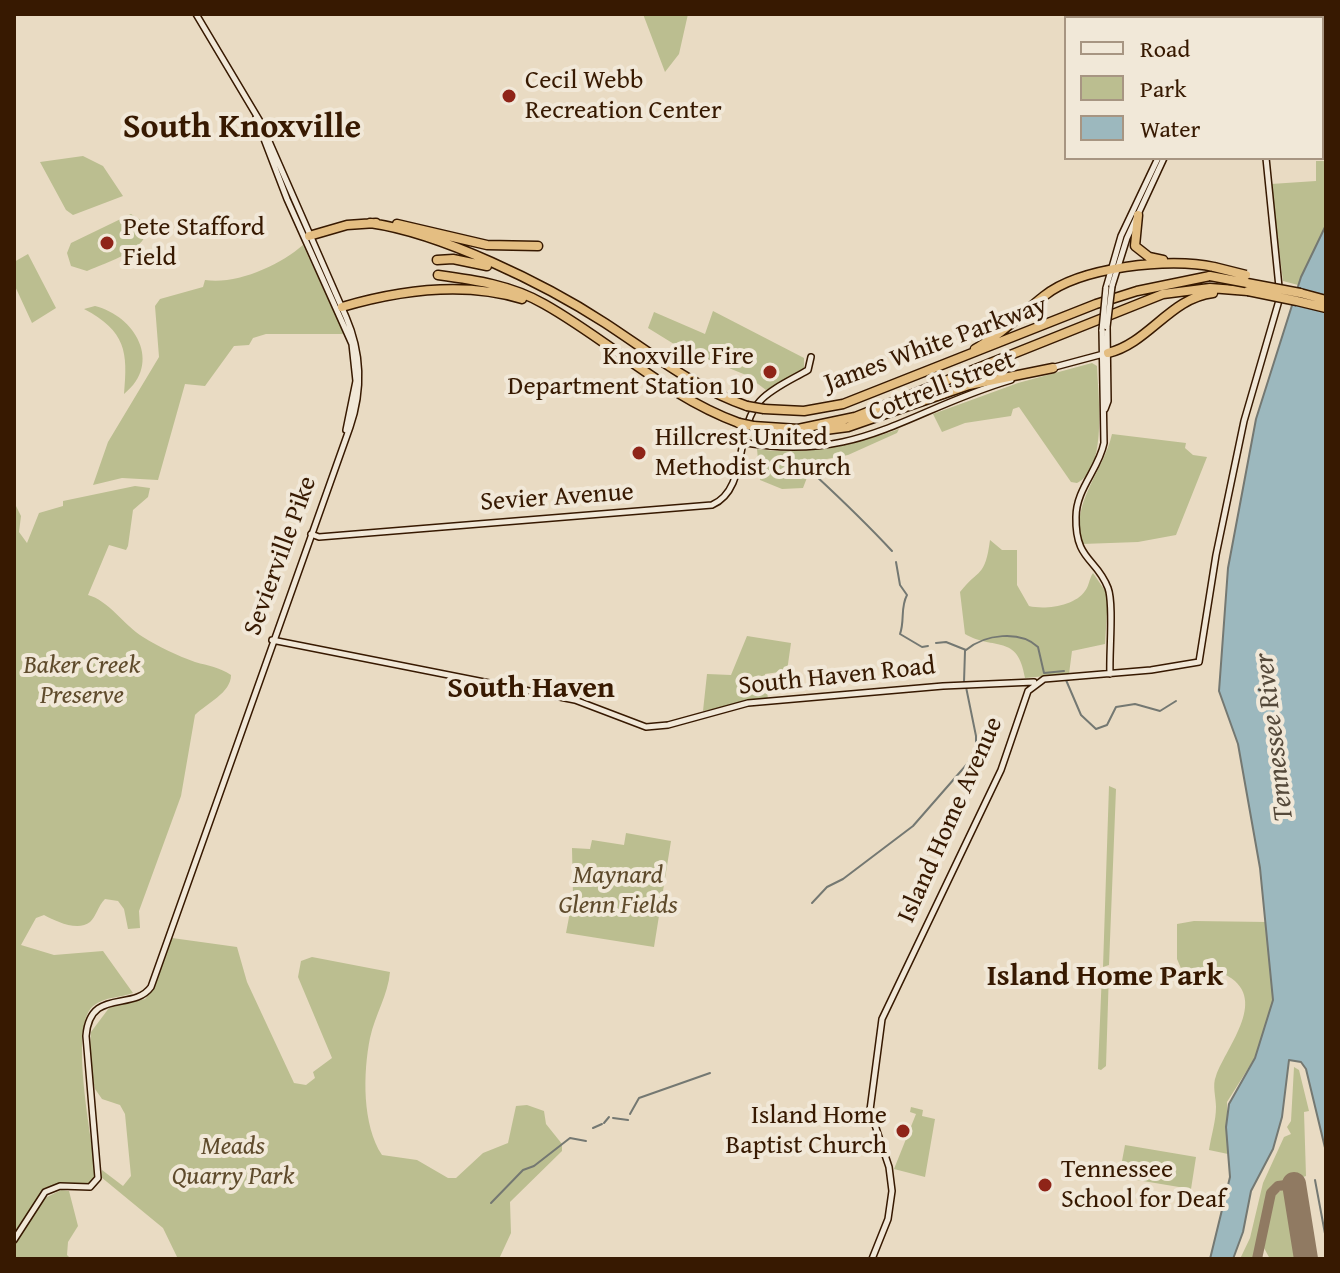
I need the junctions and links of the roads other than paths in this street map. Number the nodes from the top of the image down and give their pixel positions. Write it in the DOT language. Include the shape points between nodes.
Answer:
graph roads {
  1 [pos="196,14"];
  2 [pos="256,117"];
  3 [pos="1157,160"];
  4 [pos="1163,160"];
  5 [pos="1266,160"];
  6 [pos="1138,215"];
  7 [pos="370,223"];
  8 [pos="306,234"];
  9 [pos="538,246"];
  10 [pos="317,259"];
  11 [pos="437,260"];
  12 [pos="1184,263"];
  13 [pos="1113,272"];
  14 [pos="1212,272"];
  15 [pos="438,275"];
  16 [pos="537,283"];
  17 [pos="1210,291"];
  18 [pos="1326,300"];
  19 [pos="340,308"];
  20 [pos="1326,308"];
  21 [pos="562,315"];
  22 [pos="1105,354"];
  23 [pos="811,357"];
  24 [pos="949,364"];
  25 [pos="1053,368"];
  26 [pos="776,429"];
  27 [pos="344,440"];
  28 [pos="741,442"];
  29 [pos="311,534"];
  30 [pos="324,537"];
  31 [pos="305,551"];
  32 [pos="272,640"];
  33 [pos="1110,674"];
  34 [pos="1035,683"];
  35 [pos="14,1240"];
  36 [pos="872,1259"];
  1 -- 2 [label="street"];
  2 -- 8 [label="street, Sevierville Pike"];
  2 -- 8 [label="street, Sevierville Pike"];
  3 -- 13 [label="street" via="1132,211"];
  4 -- 6 [label="street"];
  5 -- 33 [label="street" via="1280,297 1244,421 1199,662"];
  6 -- 12 [label="highway" via="1133,237 1140,252"];
  6 -- 13 [label="street"];
  7 -- 8 [label="highway"];
  7 -- 9 [label="highway" via="401,224 487,245"];
  7 -- 16 [label="highway" via="419,236"];
  8 -- 10 [label="street, Sevierville Pike"];
  10 -- 19 [label="street, Sevierville Pike"];
  10 -- 19 [label="street, Sevierville Pike"];
  11 -- 16 [label="highway" via="481,264"];
  12 -- 13 [label="highway"];
  12 -- 14 [label="highway"];
  13 -- 22 [label="street, bridge"];
  13 -- 24 [label="highway" via="1058,287 997,337"];
  14 -- 18 [label="highway, bridge"];
  14 -- 24 [label="highway, James White Parkway" via="1096,304"];
  15 -- 21 [label="highway" via="498,285"];
  16 -- 24 [label="highway, James White Parkway, bridge" via="708,390 747,406 795,412 828,408"];
  17 -- 20 [label="highway, James White Parkway, bridge" via="1248,291"];
  17 -- 22 [label="highway" via="1183,302 1131,342"];
  17 -- 26 [label="highway, James White Parkway" via="1163,294 1126,307 855,417 829,425"];
  19 -- 21 [label="highway" via="389,295 453,289 508,295"];
  19 -- 27 [label="street, Sevierville Pike" via="355,367"];
  19 -- 27 [label="street, Sevierville Pike" via="356,341 360,367 357,400"];
  21 -- 26 [label="highway, James White Parkway, bridge" via="705,409 739,423"];
  22 -- 25 [label="street, Cottrell Street"];
  22 -- 33 [label="street" via="1108,401 1102,452 1081,492 1076,517 1080,546 1110,595"];
  23 -- 28 [label="street, Sevier Avenue" via="808,370 761,399"];
  25 -- 26 [label="highway" via="969,385 848,427"];
  25 -- 28 [label="street, Cottrell Street" via="989,386 849,443 787,450"];
  27 -- 29 [label="street, Sevierville Pike"];
  28 -- 30 [label="street, Sevier Avenue" via="731,490 712,505"];
  29 -- 30 [label="street, Sevier Avenue"];
  29 -- 31 [label="street, Sevierville Pike"];
  30 -- 31 [label="street"];
  31 -- 32 [label="street, Sevierville Pike"];
  32 -- 34 [label="street, South Haven Road" via="575,700 652,727 748,703"];
  32 -- 35 [label="street, Sevierville Pike" via="151,987 139,997 104,1005 88,1022 98,1178 90,1187 60,1186 45,1192"];
  33 -- 34 [label="street"];
  34 -- 36 [label="street, Island Home Avenue" via="1027,692 1001,770 883,1014 870,1110 890,1171 892,1198"];
}
